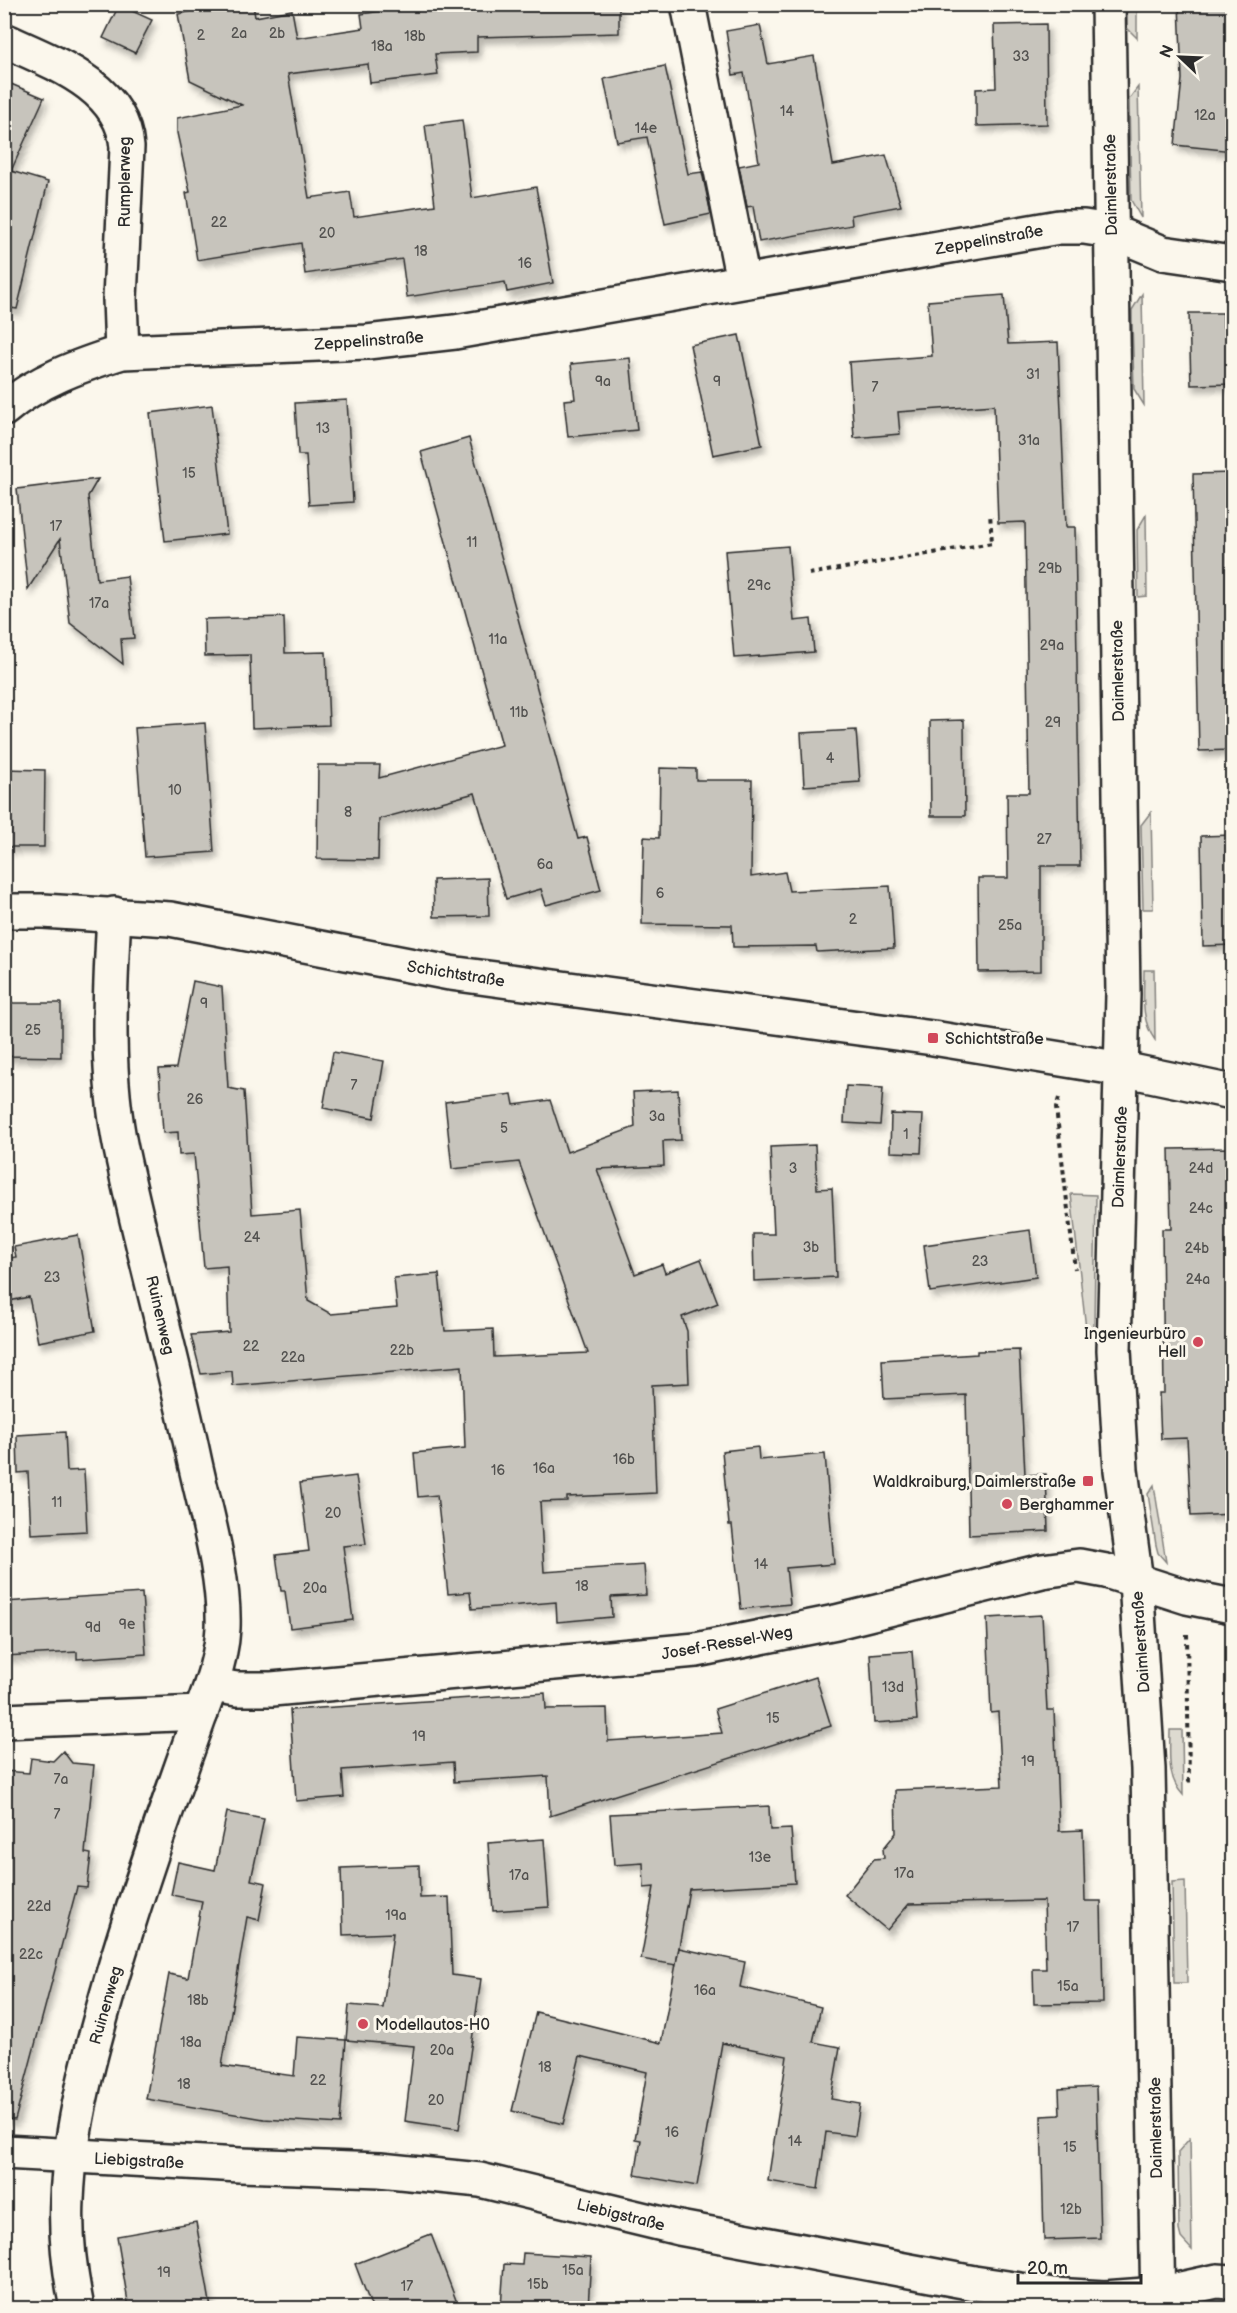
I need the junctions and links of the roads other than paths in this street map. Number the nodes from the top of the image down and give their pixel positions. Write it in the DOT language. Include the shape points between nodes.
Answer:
graph roads {
  1 [pos="688,4"];
  2 [pos="1108,4"];
  3 [pos="4,40"];
  4 [pos="1110,231"];
  5 [pos="1233,263"];
  6 [pos="743,281"];
  7 [pos="123,352"];
  8 [pos="4,409"];
  9 [pos="4,911"];
  10 [pos="114,914"];
  11 [pos="1122,1070"];
  12 [pos="1233,1092"];
  13 [pos="1136,1581"];
  14 [pos="1233,1606"];
  15 [pos="206,1699"];
  16 [pos="4,1721"];
  17 [pos="4,2152"];
  18 [pos="71,2156"];
  19 [pos="1233,2282"];
  20 [pos="1158,2301"];
  21 [pos="77,2308"];
  1 -- 6 [label="street"];
  2 -- 4 [label="street, Daimlerstraße"];
  3 -- 7 [label="street, Rumplerweg" via="57,64 88,84 124,126 127,147 120,299"];
  4 -- 5 [label="street, Zeppelinstraße" via="1163,253"];
  4 -- 6 [label="street, Zeppelinstraße" via="1059,227"];
  4 -- 11 [label="street, Daimlerstraße"];
  6 -- 7 [label="street, Zeppelinstraße" via="400,339"];
  7 -- 8 [label="street, Zeppelinstraße" via="86,363 48,381"];
  9 -- 10 [label="street, Schichtstraße"];
  10 -- 11 [label="street, Schichtstraße" via="193,924 450,973 922,1036"];
  10 -- 15 [label="street, Ruinenweg" via="109,1005 112,1080 121,1148 216,1558 223,1627"];
  11 -- 12 [label="street, Schichtstraße"];
  11 -- 13 [label="street, Daimlerstraße" via="1114,1350 1121,1470"];
  13 -- 14 [label="street, Josef-Ressel-Weg"];
  13 -- 15 [label="street, Josef-Ressel-Weg" via="1079,1566 1042,1571 836,1622 696,1650 237,1689"];
  13 -- 20 [label="street, Daimlerstraße" via="1148,1769"];
  15 -- 16 [label="street"];
  15 -- 18 [label="street, Ruinenweg" via="137,1893 102,2011"];
  17 -- 18 [label="street, Liebigstraße"];
  18 -- 20 [label="street, Liebigstraße" via="380,2170 480,2180 679,2228 974,2283 1053,2295"];
  18 -- 21 [label="street, Ruinenweg" via="67,2238"];
  19 -- 20 [label="street, Liebigstraße" via="1197,2284"];
}
